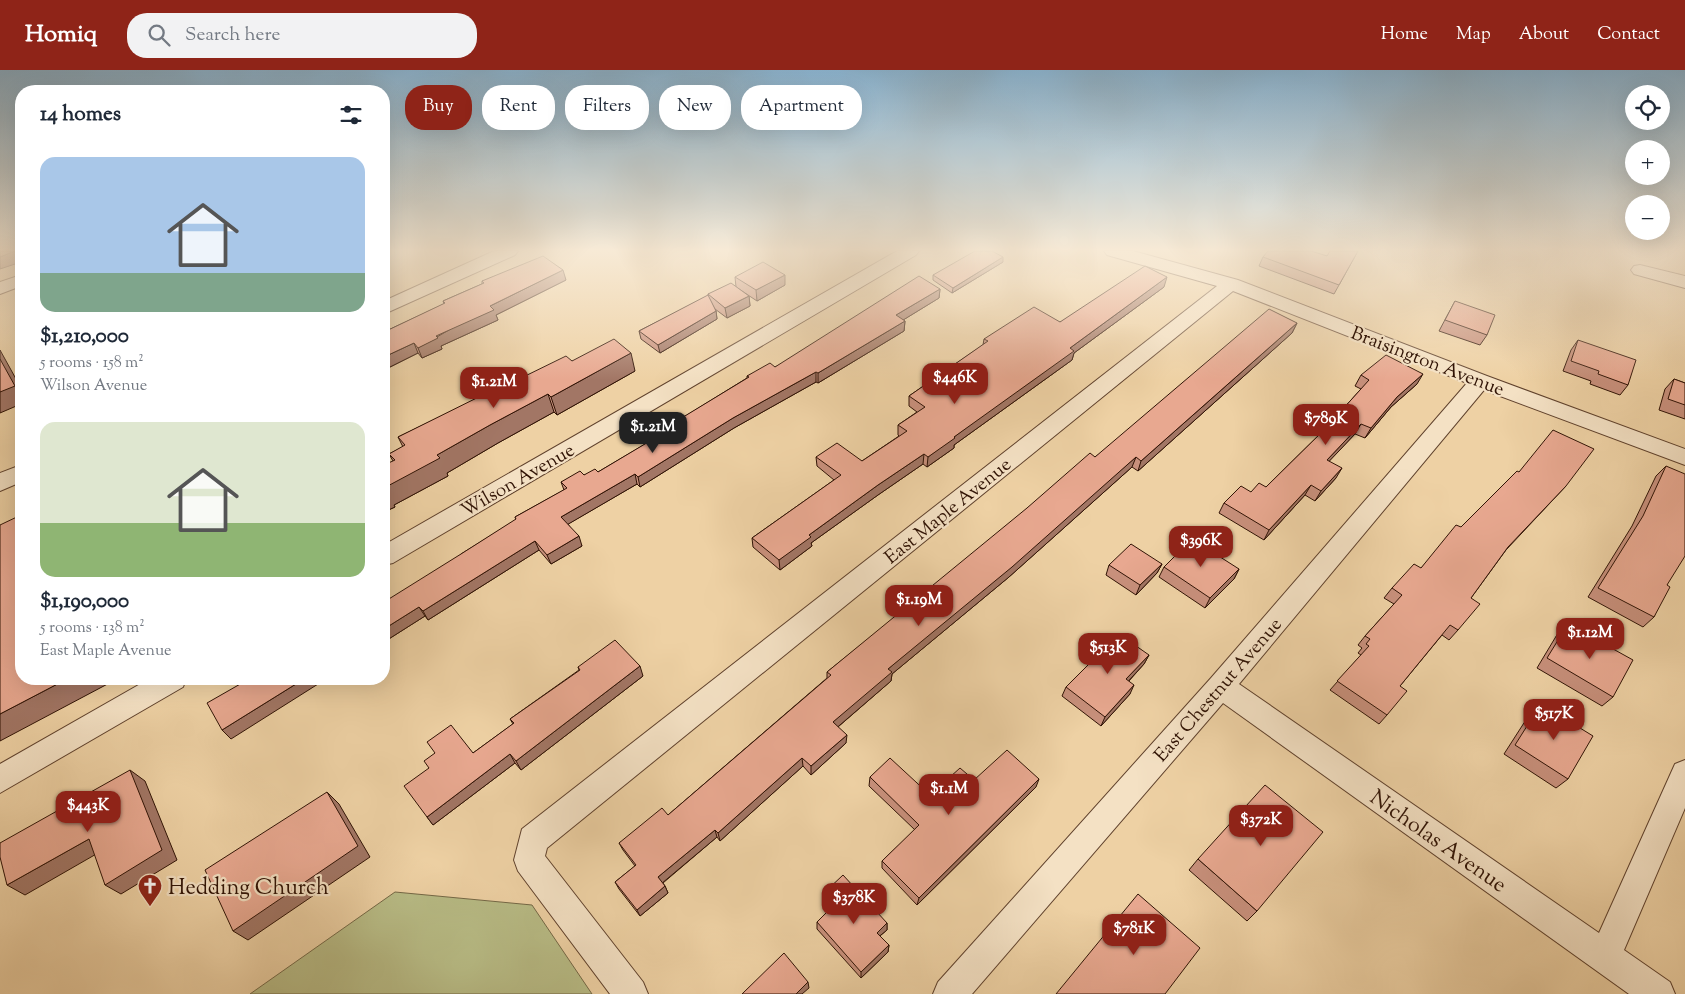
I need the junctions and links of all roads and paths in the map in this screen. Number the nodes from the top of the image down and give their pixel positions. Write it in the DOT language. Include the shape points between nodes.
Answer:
graph roads {
  1 [pos="414,294"];
  2 [pos="836,294"];
  3 [pos="1218,294"];
  4 [pos="1257,294"];
  5 [pos="390,305"];
  6 [pos="1480,381"];
  7 [pos="1685,457"];
  8 [pos="15,476"];
  9 [pos="0,483"];
  10 [pos="390,553"];
  11 [pos="163,685"];
  12 [pos="1220,686"];
  13 [pos="1685,774"];
  14 [pos="0,779"];
  15 [pos="1605,956"];
  16 [pos="631,994"];
  17 [pos="950,994"];
  18 [pos="1658,994"];
  1 -- 5 [label="street"];
  2 -- 10 [label="street, Wilson Avenue"];
  3 -- 16 [label="street, East Maple Avenue" via="533,840 529,860"];
  4 -- 6 [label="street, Braisington Avenue"];
  6 -- 7 [label="street, Braisington Avenue"];
  6 -- 12 [label="street, East Chestnut Avenue"];
  8 -- 9 [label="street"];
  11 -- 14 [label="street"];
  12 -- 15 [label="street, Nicholas Avenue"];
  12 -- 17 [label="street, East Chestnut Avenue"];
  13 -- 15 [label="street"];
  15 -- 18 [label="street, Nicholas Avenue"];
}
